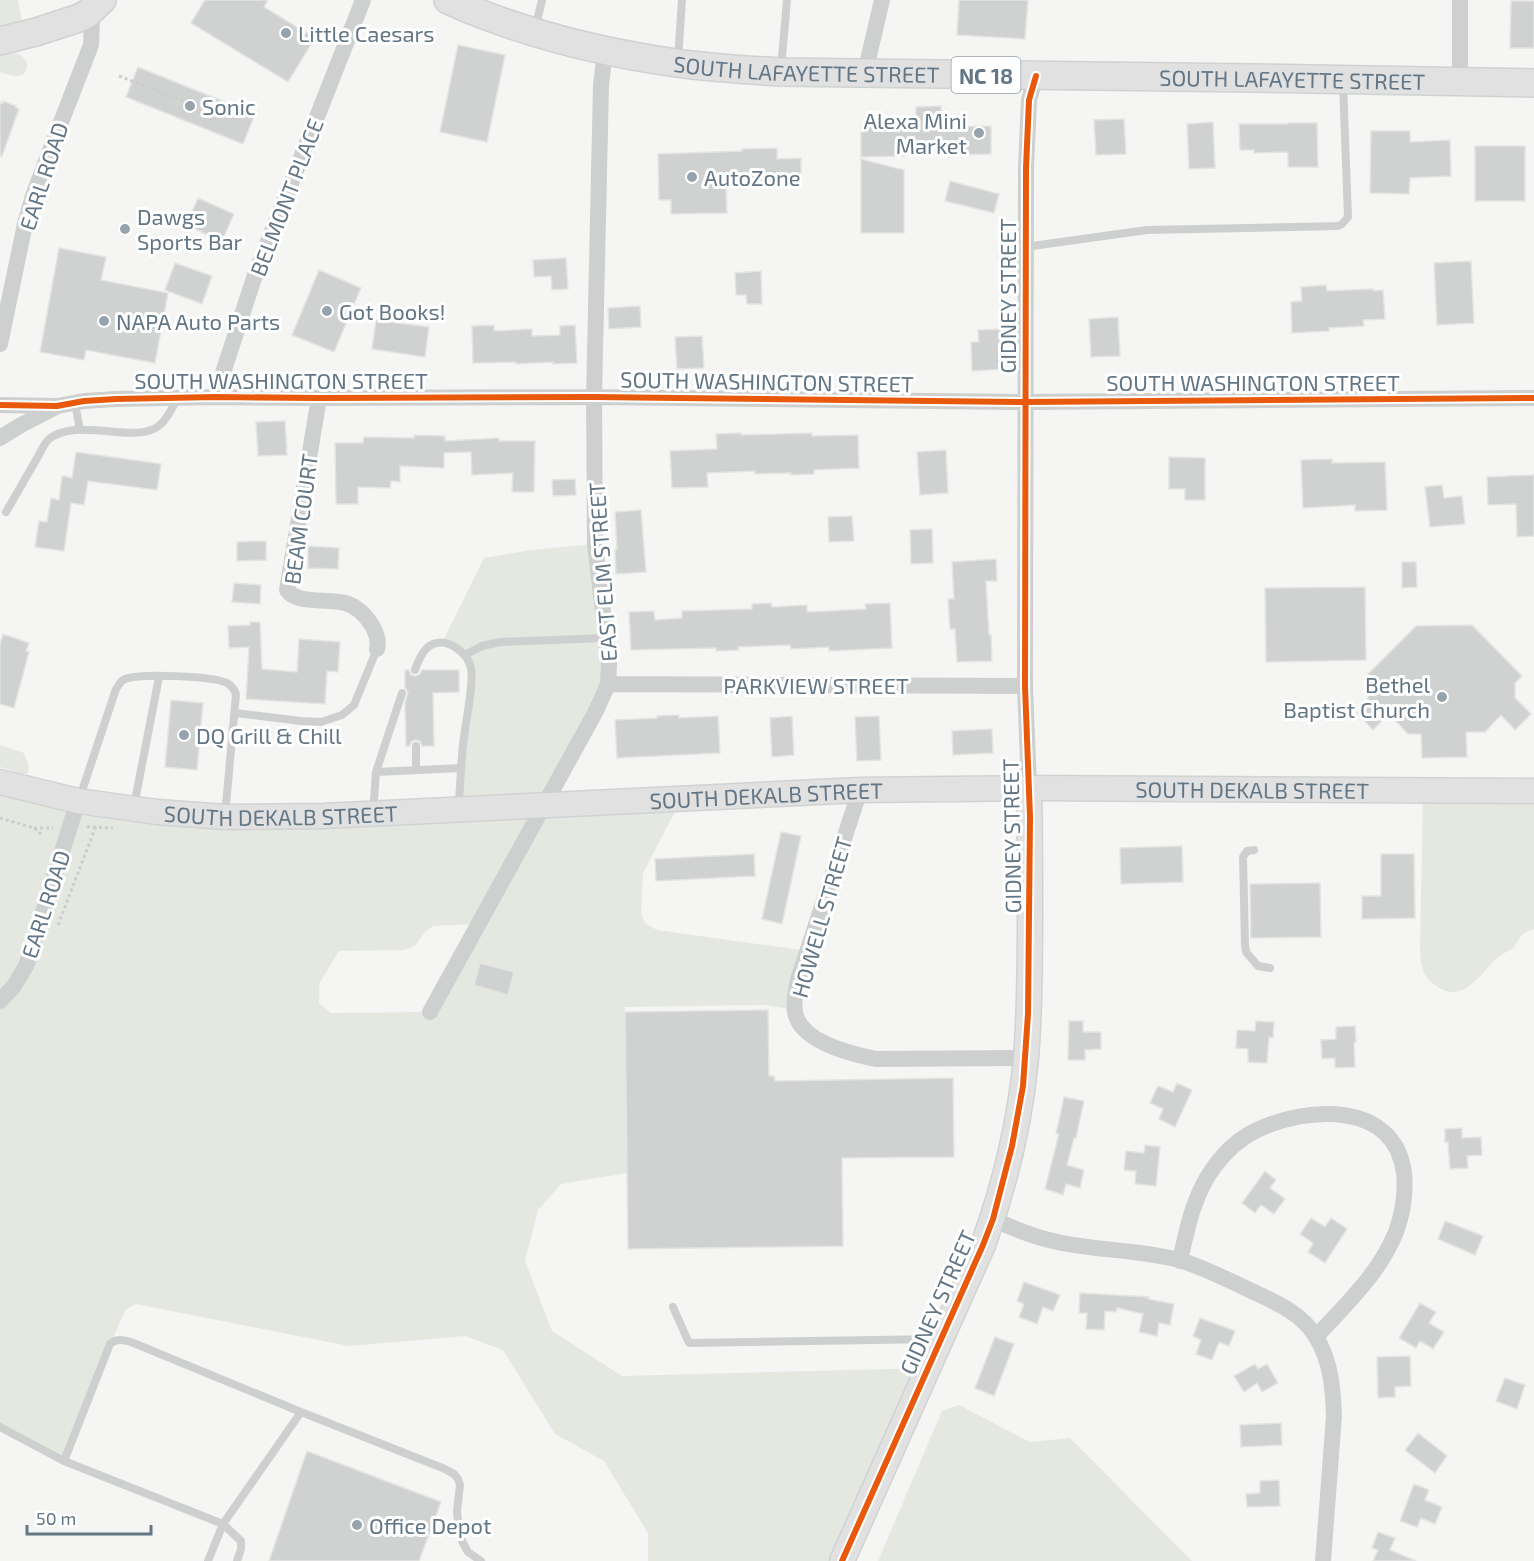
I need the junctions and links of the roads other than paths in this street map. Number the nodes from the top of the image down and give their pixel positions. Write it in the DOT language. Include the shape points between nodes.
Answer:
graph roads {
  1 [pos="363,0"];
  2 [pos="448,0"];
  3 [pos="542,0"];
  4 [pos="682,0"];
  5 [pos="787,0"];
  6 [pos="882,0"];
  7 [pos="1460,0"];
  8 [pos="96,6"];
  9 [pos="534,32"];
  10 [pos="0,41"];
  11 [pos="604,51"];
  12 [pos="678,63"];
  13 [pos="781,72"];
  14 [pos="865,74"];
  15 [pos="1036,76"];
  16 [pos="1343,79"];
  17 [pos="1460,81"];
  18 [pos="1534,83"];
  19 [pos="1025,247"];
  20 [pos="0,344"];
  21 [pos="215,396"];
  22 [pos="179,397"];
  23 [pos="594,397"];
  24 [pos="319,398"];
  25 [pos="1534,398"];
  26 [pos="1025,402"];
  27 [pos="75,403"];
  28 [pos="0,405"];
  29 [pos="57,406"];
  30 [pos="80,430"];
  31 [pos="0,438"];
  32 [pos="6,512"];
  33 [pos="606,638"];
  34 [pos="377,650"];
  35 [pos="465,655"];
  36 [pos="415,670"];
  37 [pos="159,677"];
  38 [pos="608,684"];
  39 [pos="1025,686"];
  40 [pos="402,693"];
  41 [pos="235,713"];
  42 [pos="416,746"];
  43 [pos="461,768"];
  44 [pos="416,771"];
  45 [pos="376,772"];
  46 [pos="0,782"];
  47 [pos="1029,788"];
  48 [pos="860,790"];
  49 [pos="1534,791"];
  50 [pos="78,801"];
  51 [pos="542,806"];
  52 [pos="133,809"];
  53 [pos="458,810"];
  54 [pos="373,813"];
  55 [pos="225,817"];
  56 [pos="1254,850"];
  57 [pos="1270,968"];
  58 [pos="0,1001"];
  59 [pos="430,1012"];
  60 [pos="1026,1058"];
  61 [pos="993,1220"];
  62 [pos="1180,1261"];
  63 [pos="673,1307"];
  64 [pos="1316,1336"];
  65 [pos="941,1339"];
  66 [pos="301,1412"];
  67 [pos="0,1427"];
  68 [pos="64,1461"];
  69 [pos="223,1524"];
  70 [pos="208,1561"];
  71 [pos="237,1561"];
  72 [pos="481,1561"];
  73 [pos="842,1561"];
  74 [pos="1323,1561"];
  1 -- 21 [label="street, BELMONT PLACE" via="256,272"];
  2 -- 9 [label="main road, SOUTH LAFAYETTE STREET / NC 18"];
  3 -- 9 [label="lane"];
  4 -- 12 [label="lane"];
  5 -- 13 [label="lane"];
  6 -- 14 [label="street"];
  7 -- 17 [label="street"];
  8 -- 10 [label="main road" via="79,18"];
  8 -- 20 [label="street, EARL ROAD" via="91,45 25,224"];
  9 -- 11 [label="main road, SOUTH LAFAYETTE STREET / NC 18"];
  11 -- 12 [label="main road, SOUTH LAFAYETTE STREET / NC 18"];
  11 -- 23 [label="street, EAST ELM STREET"];
  12 -- 13 [label="main road, SOUTH LAFAYETTE STREET / NC 18"];
  13 -- 14 [label="main road, SOUTH LAFAYETTE STREET / NC 18"];
  14 -- 15 [label="main road, SOUTH LAFAYETTE STREET / NC 18"];
  15 -- 16 [label="main road, SOUTH LAFAYETTE STREET / NC 18"];
  15 -- 19 [label="street, GIDNEY STREET" via="1028,115"];
  16 -- 17 [label="main road, SOUTH LAFAYETTE STREET / NC 18"];
  16 -- 19 [label="lane" via="1348,217 1342,224 1147,230"];
  17 -- 18 [label="main road, SOUTH LAFAYETTE STREET / NC 18"];
  19 -- 26 [label="street, GIDNEY STREET"];
  21 -- 22 [label="street, SOUTH WASHINGTON STREET"];
  21 -- 24 [label="street, SOUTH WASHINGTON STREET"];
  22 -- 27 [label="street, SOUTH WASHINGTON STREET"];
  22 -- 30 [label="lane" via="154,429"];
  23 -- 24 [label="street, SOUTH WASHINGTON STREET"];
  23 -- 26 [label="street, SOUTH WASHINGTON STREET"];
  23 -- 33 [label="street, EAST ELM STREET" via="595,544"];
  24 -- 34 [label="street, BEAM COURT" via="287,591 294,597 346,603 355,608 365,615 377,635"];
  25 -- 26 [label="street, SOUTH WASHINGTON STREET"];
  26 -- 39 [label="street, GIDNEY STREET"];
  27 -- 29 [label="street, SOUTH WASHINGTON STREET"];
  27 -- 30 [label="lane"];
  28 -- 29 [label="street, SOUTH WASHINGTON STREET"];
  29 -- 31 [label="street, SOUTH WASHINGTON STREET"];
  30 -- 32 [label="lane" via="60,432 47,441"];
  33 -- 35 [label="lane" via="500,642"];
  33 -- 38 [label="street, EAST ELM STREET"];
  34 -- 41 [label="lane" via="354,705 342,715 321,722"];
  35 -- 36 [label="lane" via="453,646 433,644"];
  35 -- 43 [label="lane" via="472,674"];
  37 -- 41 [label="lane" via="202,678 230,684 236,694"];
  37 -- 50 [label="lane" via="127,678 120,682"];
  37 -- 52 [label="lane"];
  38 -- 39 [label="street, PARKVIEW STREET"];
  38 -- 51 [label="street, EAST ELM STREET"];
  39 -- 47 [label="street, GIDNEY STREET"];
  40 -- 45 [label="lane"];
  41 -- 55 [label="lane"];
  42 -- 44 [label="lane"];
  43 -- 44 [label="lane"];
  43 -- 53 [label="lane"];
  44 -- 45 [label="lane"];
  45 -- 54 [label="lane"];
  46 -- 50 [label="main road, SOUTH DEKALB STREET"];
  47 -- 48 [label="main road, SOUTH DEKALB STREET"];
  47 -- 49 [label="main road, SOUTH DEKALB STREET"];
  47 -- 60 [label="main road, GIDNEY STREET" via="1030,970"];
  48 -- 51 [label="main road, SOUTH DEKALB STREET"];
  48 -- 60 [label="street, HOWELL STREET" via="798,980 795,1010 800,1023 816,1039 854,1055 876,1059"];
  50 -- 52 [label="main road, SOUTH DEKALB STREET"];
  50 -- 58 [label="street, EARL ROAD" via="26,966"];
  51 -- 53 [label="main road, SOUTH DEKALB STREET"];
  51 -- 59 [label="street, EAST ELM STREET"];
  52 -- 55 [label="main road, SOUTH DEKALB STREET"];
  53 -- 54 [label="main road, SOUTH DEKALB STREET"];
  54 -- 55 [label="main road, SOUTH DEKALB STREET"];
  56 -- 57 [label="lane" via="1243,857 1246,952 1258,966"];
  60 -- 61 [label="main road, GIDNEY STREET" via="1012,1146"];
  61 -- 62 [label="street" via="1055,1242"];
  61 -- 65 [label="main road, GIDNEY STREET"];
  62 -- 64 [label="street" via="1279,1304"];
  62 -- 64 [label="street" via="1198,1196 1214,1167 1238,1142 1270,1124 1306,1116 1337,1114 1368,1121 1393,1141 1400,1156 1405,1181 1403,1208 1396,1232 1375,1271"];
  63 -- 65 [label="lane" via="689,1343"];
  64 -- 74 [label="street" via="1330,1372 1334,1407"];
  65 -- 73 [label="main road, GIDNEY STREET"];
  66 -- 68 [label="lane" via="118,1340 108,1349"];
  66 -- 69 [label="lane"];
  66 -- 72 [label="lane" via="454,1474 460,1485 459,1532 468,1552"];
  67 -- 68 [label="lane"];
  68 -- 69 [label="lane"];
  69 -- 70 [label="lane"];
  69 -- 71 [label="lane" via="241,1540"];
}
